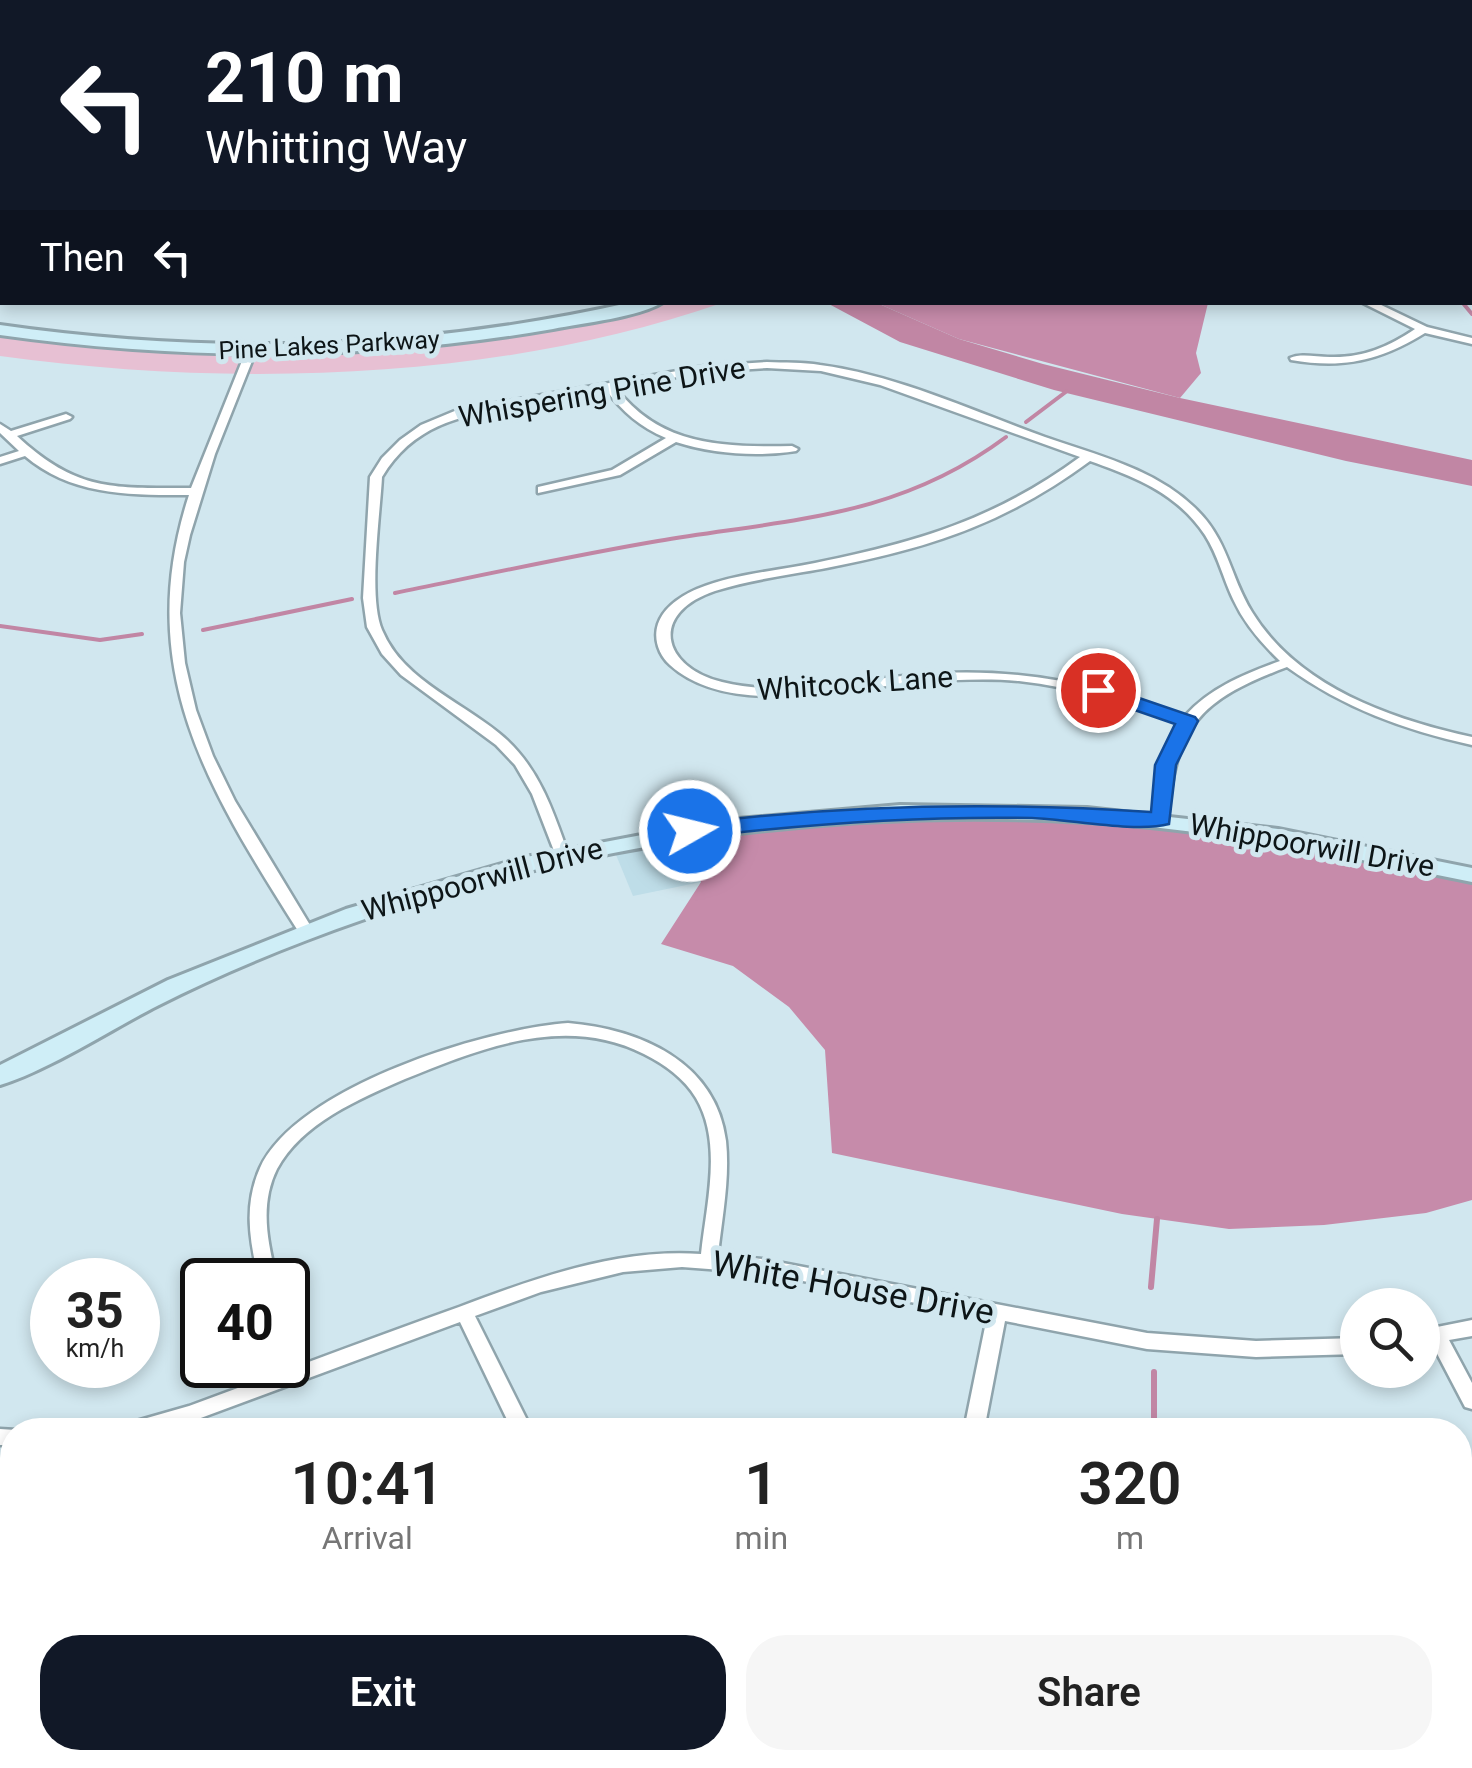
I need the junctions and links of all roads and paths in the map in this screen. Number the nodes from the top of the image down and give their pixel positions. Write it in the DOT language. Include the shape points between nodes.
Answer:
graph roads {
  1 [pos="640,305"];
  2 [pos="1372,305"];
  3 [pos="1423,329"];
  4 [pos="0,330"];
  5 [pos="1472,341"];
  6 [pos="251,351"];
  7 [pos="1294,358"];
  8 [pos="608,385"];
  9 [pos="66,417"];
  10 [pos="5,431"];
  11 [pos="674,438"];
  12 [pos="792,448"];
  13 [pos="26,452"];
  14 [pos="1090,455"];
  15 [pos="0,461"];
  16 [pos="542,490"];
  17 [pos="198,492"];
  18 [pos="1289,662"];
  19 [pos="1187,721"];
  20 [pos="1472,742"];
  21 [pos="1161,819"];
  22 [pos="561,853"];
  23 [pos="1472,875"];
  24 [pos="305,930"];
  25 [pos="0,1076"];
  26 [pos="262,1258"];
  27 [pos="709,1260"];
  28 [pos="466,1314"];
  29 [pos="997,1314"];
  30 [pos="1472,1328"];
  31 [pos="1440,1335"];
  32 [pos="1340,1347"];
  33 [pos="1440,1352"];
  34 [pos="310,1369"];
  35 [pos="260,1388"];
  36 [pos="1472,1401"];
  37 [pos="176,1418"];
  38 [pos="516,1418"];
  39 [pos="976,1418"];
  1 -- 6 [label="street, Pine Lakes Parkway" via="477,336"];
  2 -- 3 [label="street"];
  3 -- 5 [label="street"];
  3 -- 7 [label="street" via="1370,359"];
  4 -- 6 [label="street, Pine Lakes Parkway" via="109,345"];
  6 -- 17 [label="street"];
  8 -- 11 [label="street" via="633,416"];
  8 -- 14 [label="street, Whispering Pine Drive" via="728,366 820,368 883,382"];
  8 -- 22 [label="street, Whispering Pine Drive" via="475,408 438,421 386,460 372,498 369,608 377,637 406,672 489,731 522,764"];
  9 -- 10 [label="street"];
  10 -- 13 [label="street"];
  11 -- 12 [label="street" via="736,449"];
  11 -- 16 [label="street" via="616,473"];
  13 -- 15 [label="street"];
  13 -- 17 [label="street" via="57,473 96,486"];
  14 -- 18 [label="street, Whispering Pine Drive" via="1145,478 1194,512 1218,545 1246,613"];
  14 -- 19 [label="street, Whitcock Lane" via="1019,506 948,536 695,594 667,620 664,645 688,673 727,688 1013,677 1098,690"];
  17 -- 24 [label="street" via="176,576 184,694 220,790"];
  18 -- 19 [label="street" via="1223,690"];
  18 -- 20 [label="street, Whispering Pine Drive" via="1370,709"];
  19 -- 21 [label="street" via="1165,765"];
  21 -- 22 [label="street, Whippoorwill Drive" via="1006,810 862,813 718,827"];
  21 -- 23 [label="street, Whippoorwill Drive" via="1303,839"];
  22 -- 24 [label="street, Whippoorwill Drive"];
  24 -- 25 [label="street, Whippoorwill Drive" via="151,996"];
  26 -- 27 [label="street" via="256,1204 267,1173 300,1129 330,1105 492,1040 554,1028 597,1030 640,1043 698,1088 718,1144"];
  27 -- 28 [label="street, White House Drive" via="574,1275"];
  27 -- 29 [label="street, White House Drive"];
  28 -- 34 [label="street, White House Drive"];
  28 -- 38 [label="street"];
  29 -- 32 [label="street, White House Drive" via="1186,1345"];
  29 -- 39 [label="street"];
  30 -- 31 [label="street"];
  33 -- 36 [label="street"];
  35 -- 37 [label="street, White House Drive"];
}
